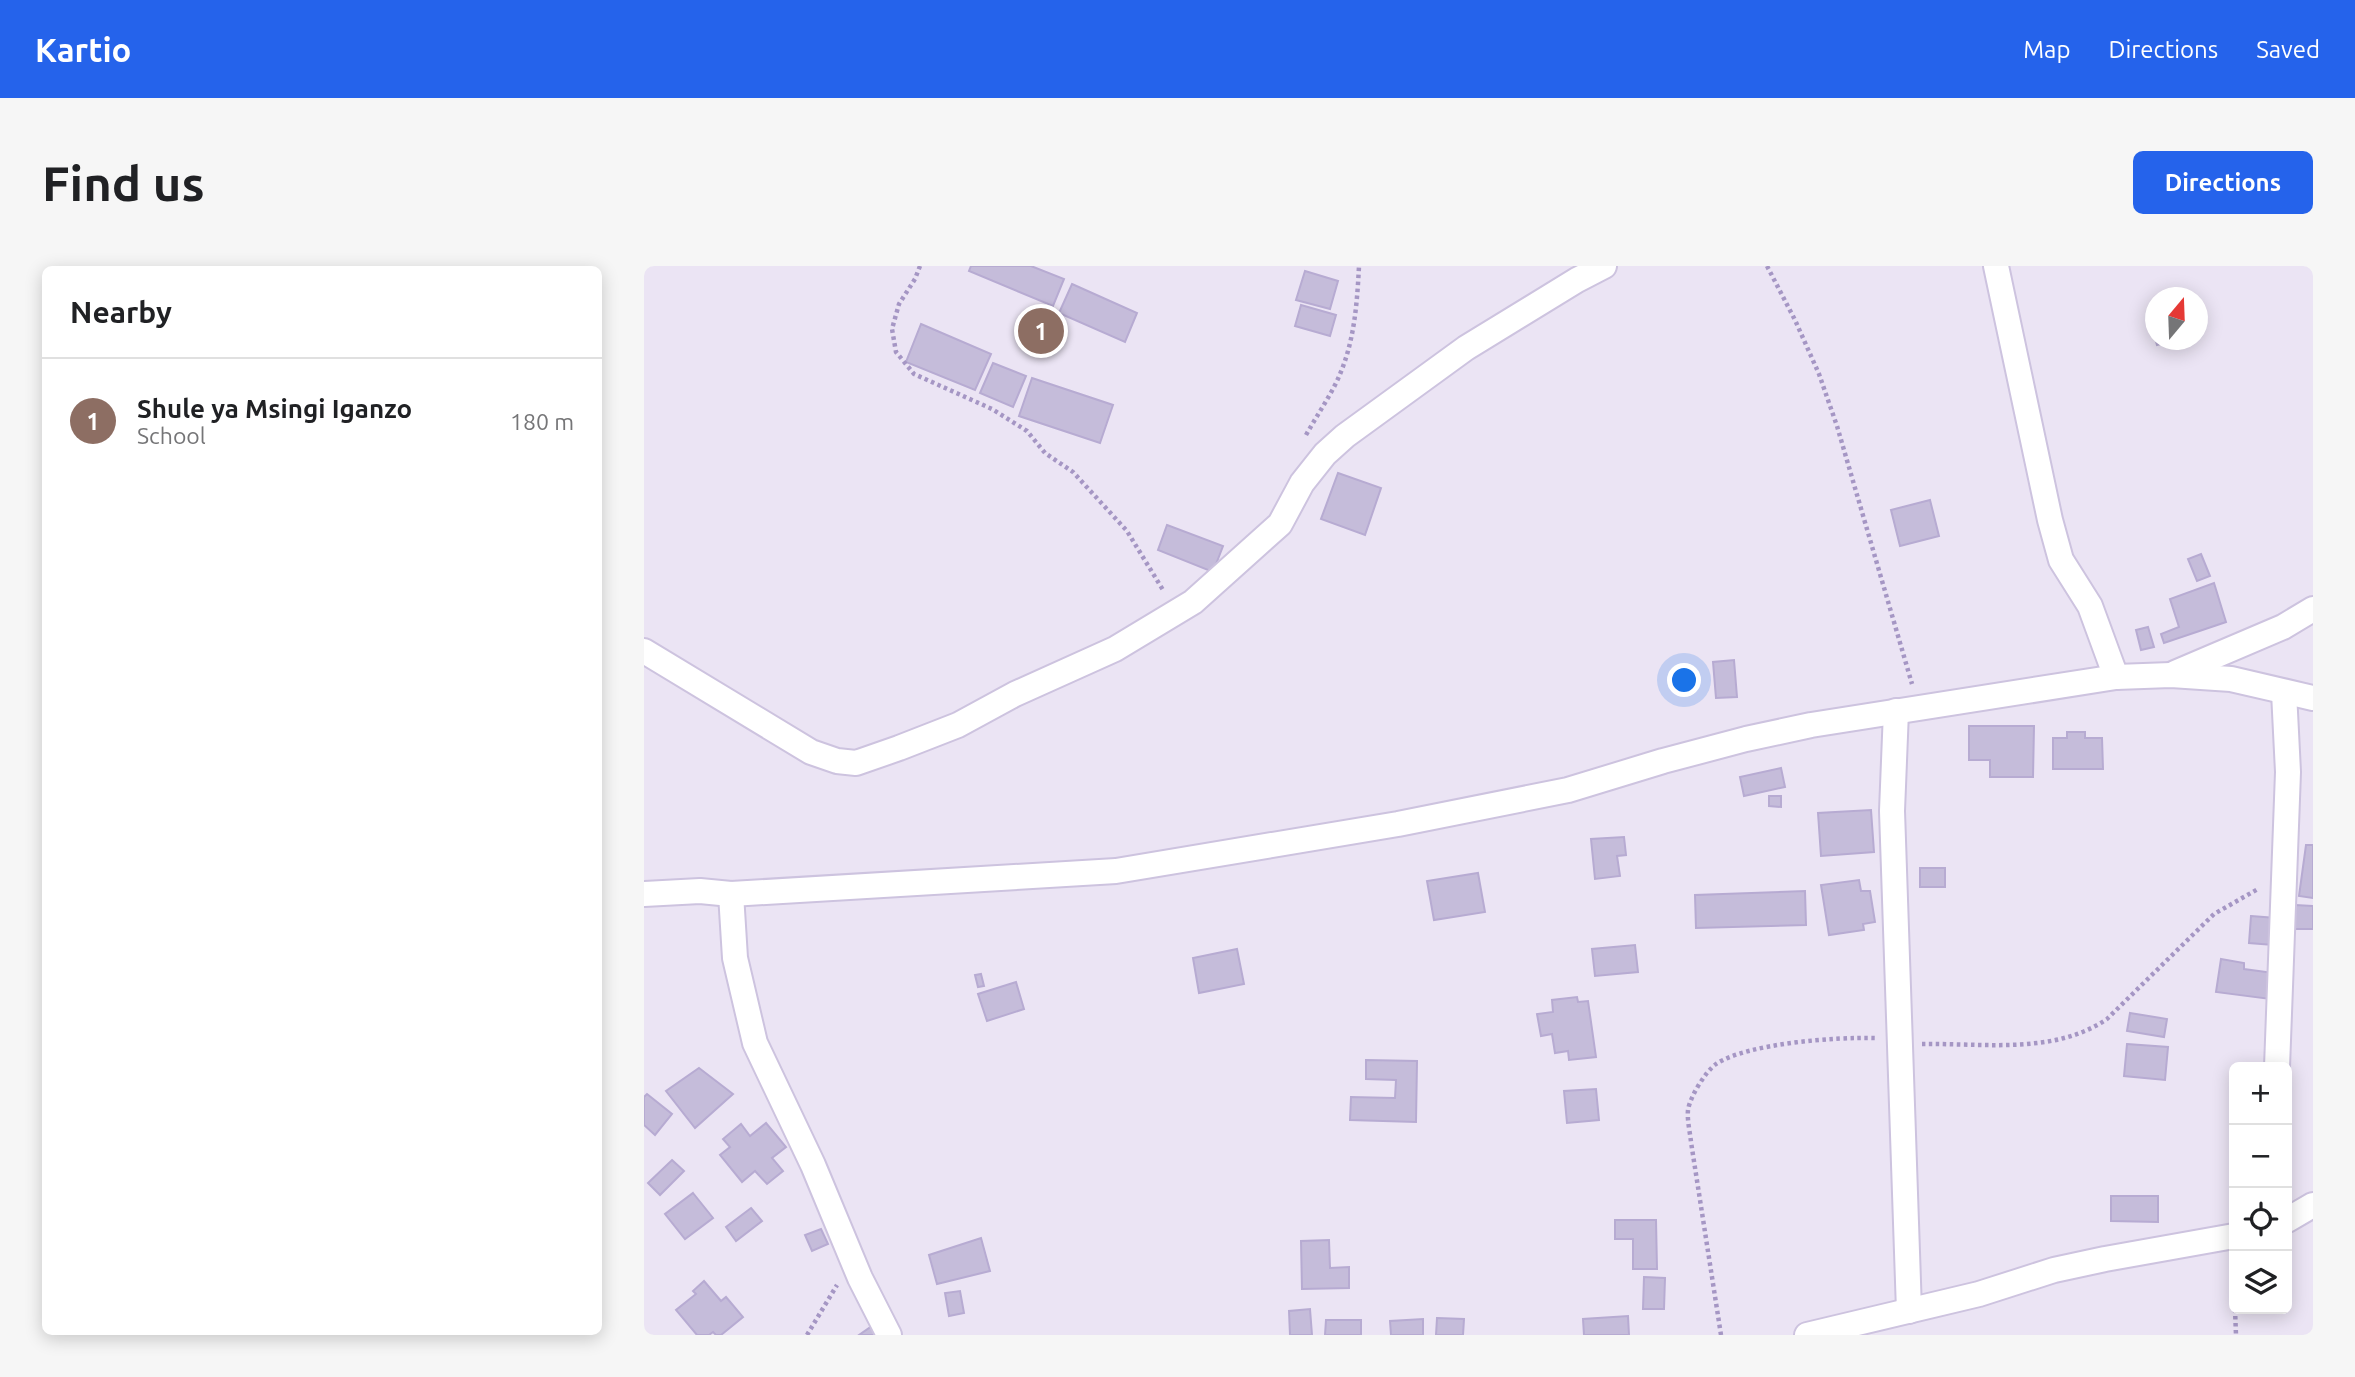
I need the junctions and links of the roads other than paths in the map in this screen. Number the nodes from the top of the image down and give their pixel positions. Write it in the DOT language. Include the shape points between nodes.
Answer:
graph roads {
  1 [pos="1604,266"];
  2 [pos="1996,266"];
  3 [pos="2313,609"];
  4 [pos="644,651"];
  5 [pos="2171,675"];
  6 [pos="2116,677"];
  7 [pos="2284,692"];
  8 [pos="2313,698"];
  9 [pos="1907,709"];
  10 [pos="644,894"];
  11 [pos="732,894"];
  12 [pos="2277,1062"];
  13 [pos="2313,1205"];
  14 [pos="2292,1217"];
  15 [pos="2229,1238"];
  16 [pos="1909,1311"];
  17 [pos="889,1335"];
  18 [pos="1807,1335"];
  1 -- 4 [label="street" via="1466,348 1345,436 1302,483 1280,524 1193,602 1115,649 958,725 856,763 837,761 811,752"];
  2 -- 6 [label="street" via="2061,560 2090,606"];
  3 -- 5 [label="street"];
  5 -- 6 [label="street"];
  5 -- 7 [label="street" via="2231,679"];
  6 -- 9 [label="street"];
  7 -- 8 [label="street"];
  7 -- 12 [label="street" via="2288,772"];
  9 -- 11 [label="street" via="1746,739 1542,795 1129,869"];
  9 -- 16 [label="street" via="1892,811"];
  10 -- 11 [label="street"];
  11 -- 17 [label="street" via="735,958 755,1043"];
  13 -- 14 [label="street"];
  15 -- 16 [label="street" via="2067,1267"];
  16 -- 18 [label="street"];
}
